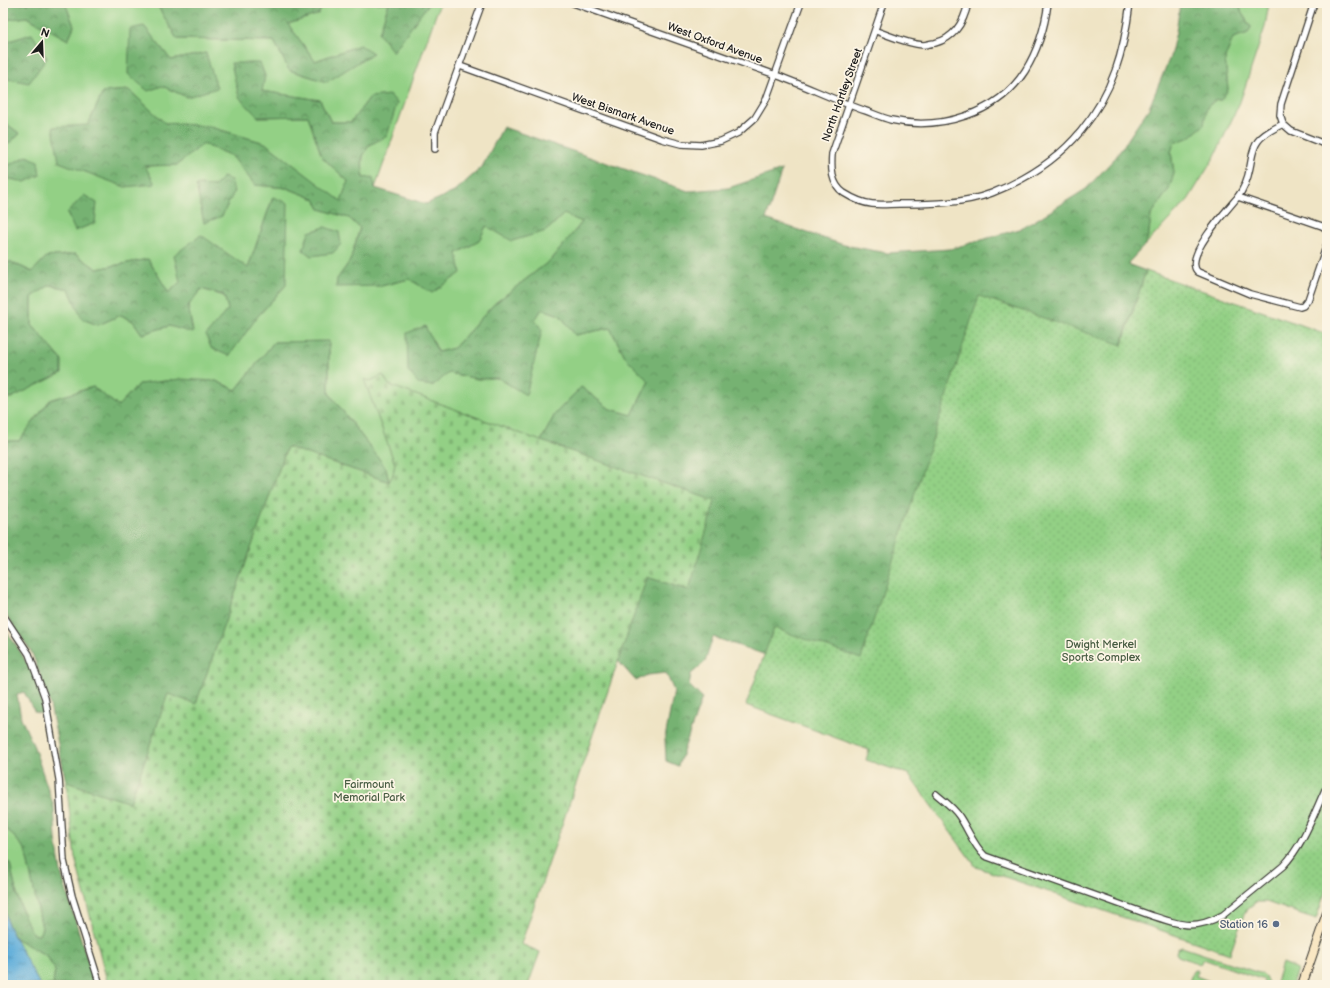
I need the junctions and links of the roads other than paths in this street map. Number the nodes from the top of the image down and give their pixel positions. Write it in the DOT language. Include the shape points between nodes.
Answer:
graph roads {
  1 [pos="482,3"];
  2 [pos="573,3"];
  3 [pos="801,3"];
  4 [pos="884,3"];
  5 [pos="968,3"];
  6 [pos="1048,3"];
  7 [pos="1130,3"];
  8 [pos="1314,3"];
  9 [pos="876,31"];
  10 [pos="460,66"];
  11 [pos="775,75"];
  12 [pos="849,106"];
  13 [pos="1283,124"];
  14 [pos="1327,145"];
  15 [pos="435,149"];
  16 [pos="1238,197"];
  17 [pos="1327,229"];
  18 [pos="1327,244"];
  19 [pos="3,615"];
  20 [pos="1327,788"];
  21 [pos="936,794"];
  22 [pos="1327,913"];
  23 [pos="100,985"];
  24 [pos="1302,985"];
  1 -- 10 [label="street"];
  2 -- 11 [label="street, West Oxford Avenue"];
  3 -- 11 [label="street, West Bismark Avenue"];
  4 -- 9 [label="street, North Hartley Street"];
  5 -- 9 [label="street" via="965,17 957,31 944,41 924,45 906,42"];
  6 -- 12 [label="street, West Oxford Avenue" via="1036,51 1024,72 991,104 966,117 940,123 915,124 891,120"];
  7 -- 12 [label="street, North Hartley Street" via="1122,52 1106,92 1094,113 1064,149 1043,166 991,193 937,204 871,204 858,201 843,192 833,179 831,166 832,154"];
  8 -- 13 [label="street" via="1281,104 1280,115"];
  9 -- 12 [label="street, North Hartley Street"];
  10 -- 11 [label="street, West Bismark Avenue" via="662,139 681,144 701,145 721,141 738,133 755,118 766,100"];
  10 -- 15 [label="street" via="436,132"];
  11 -- 12 [label="street, West Oxford Avenue"];
  13 -- 14 [label="street" via="1291,131"];
  13 -- 16 [label="street" via="1258,141"];
  16 -- 17 [label="street"];
  16 -- 18 [label="street" via="1201,243 1194,267 1198,272 1250,294 1296,307 1303,306 1308,300"];
  19 -- 23 [label="street" via="29,654 45,698 58,779 64,861 72,896"];
  20 -- 21 [label="street" via="1299,845 1283,866 1224,915 1193,926 1176,924 985,856 953,808"];
  22 -- 24 [label="main road"];
}
